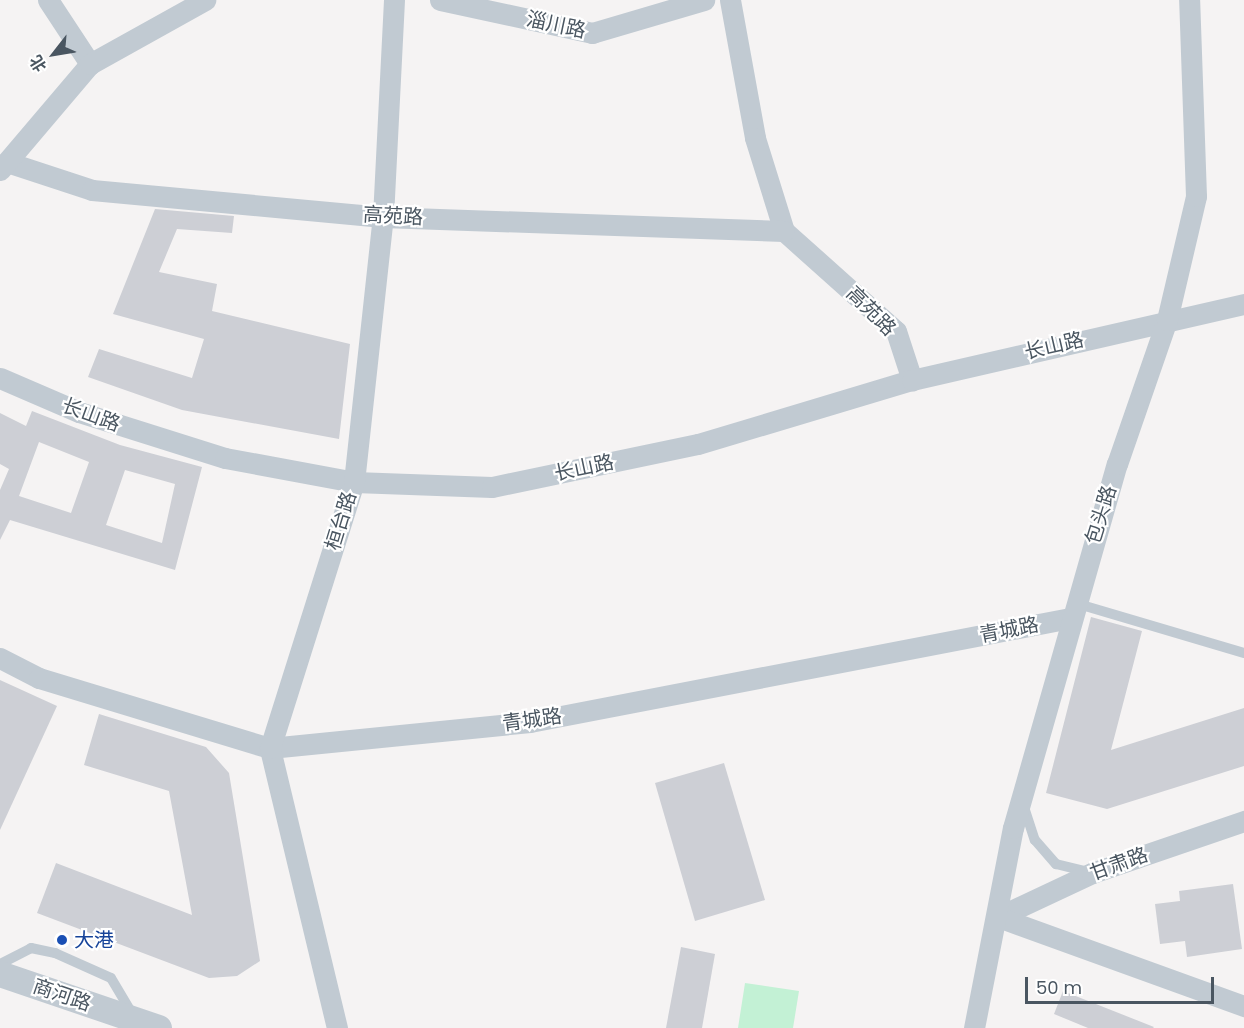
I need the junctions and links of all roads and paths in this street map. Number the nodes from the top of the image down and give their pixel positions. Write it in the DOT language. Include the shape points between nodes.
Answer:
graph roads {
  1 [pos="48,0"];
  2 [pos="205,0"];
  3 [pos="394,0"];
  4 [pos="440,0"];
  5 [pos="704,0"];
  6 [pos="730,0"];
  7 [pos="1189,0"];
  8 [pos="90,64"];
  9 [pos="3,166"];
  10 [pos="383,217"];
  11 [pos="783,231"];
  12 [pos="1244,304"];
  13 [pos="1167,320"];
  14 [pos="0,378"];
  15 [pos="912,380"];
  16 [pos="354,482"];
  17 [pos="1073,611"];
  18 [pos="1244,653"];
  19 [pos="0,658"];
  20 [pos="270,748"];
  21 [pos="1021,798"];
  22 [pos="1244,821"];
  23 [pos="1092,873"];
  24 [pos="998,917"];
  25 [pos="0,964"];
  26 [pos="0,974"];
  27 [pos="1244,1006"];
  28 [pos="148,1024"];
  29 [pos="337,1028"];
  30 [pos="974,1028"];
  1 -- 8 [label="street"];
  2 -- 8 [label="street"];
  3 -- 10 [label="street, 桓台路"];
  4 -- 5 [label="street, 淄川路" via="592,33"];
  6 -- 11 [label="street" via="755,138"];
  7 -- 13 [label="street, 包头路" via="1196,196"];
  8 -- 9 [label="street"];
  9 -- 10 [label="street, 高苑路" via="92,190"];
  10 -- 11 [label="street, 高苑路"];
  10 -- 16 [label="street, 桓台路"];
  11 -- 15 [label="street, 高苑路" via="897,331"];
  12 -- 13 [label="street, 长山路"];
  13 -- 15 [label="street, 长山路"];
  13 -- 17 [label="street, 包头路"];
  14 -- 16 [label="street, 长山路" via="79,412 225,458"];
  15 -- 16 [label="street, 长山路" via="698,444 492,487"];
  16 -- 20 [label="street, 桓台路"];
  17 -- 18 [label="lane"];
  17 -- 20 [label="street, 青城路" via="530,722"];
  17 -- 21 [label="street, 包头路"];
  19 -- 20 [label="street, 青城路" via="39,678"];
  20 -- 29 [label="street"];
  21 -- 23 [label="lane" via="1035,840 1056,864"];
  21 -- 24 [label="street, 包头路"];
  22 -- 23 [label="street, 甘肃路"];
  23 -- 24 [label="street, 甘肃路"];
  24 -- 27 [label="street"];
  24 -- 30 [label="street, 包头路"];
  25 -- 28 [label="lane" via="31,948 55,953 111,978"];
  26 -- 28 [label="street, 商河路"];
}
